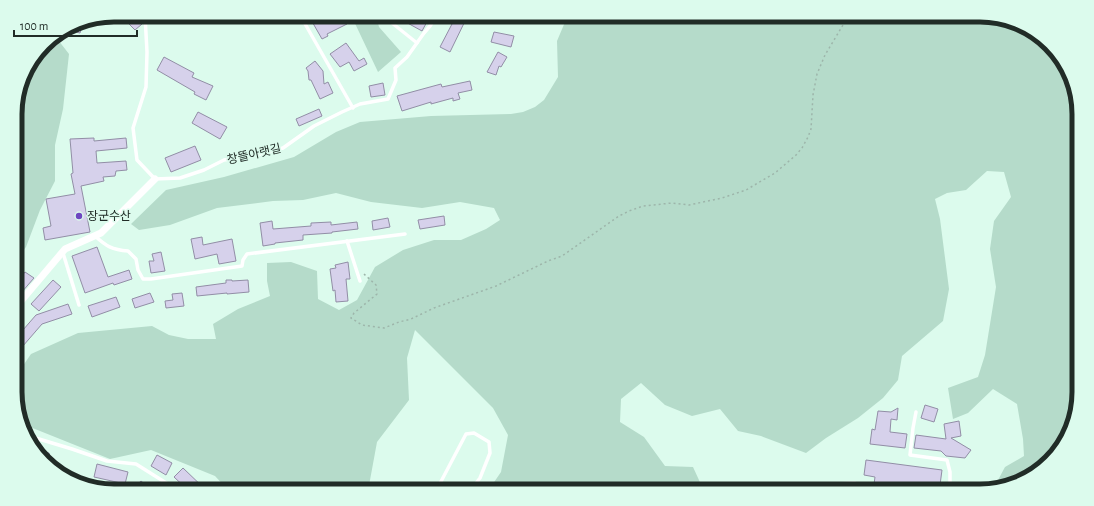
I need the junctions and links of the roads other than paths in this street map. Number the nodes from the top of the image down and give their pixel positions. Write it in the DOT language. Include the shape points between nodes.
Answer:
graph roads {
  1 [pos="146,22"];
  2 [pos="304,22"];
  3 [pos="391,22"];
  4 [pos="433,22"];
  5 [pos="417,44"];
  6 [pos="353,108"];
  7 [pos="155,179"];
  8 [pos="405,234"];
  9 [pos="95,236"];
  10 [pos="347,241"];
  11 [pos="63,252"];
  12 [pos="360,281"];
  13 [pos="22,300"];
  14 [pos="79,305"];
  15 [pos="916,412"];
  16 [pos="34,437"];
  17 [pos="855,483"];
  18 [pos="169,484"];
  19 [pos="440,484"];
  20 [pos="475,484"];
  21 [pos="836,484"];
  22 [pos="950,484"];
  1 -- 7 [label="lane" via="148,52 146,86 133,128 137,160"];
  2 -- 6 [label="lane"];
  3 -- 5 [label="lane"];
  4 -- 5 [label="lane, 창뜰아랫길"];
  5 -- 6 [label="lane, 창뜰아랫길" via="395,68 396,80 388,99 360,104"];
  6 -- 7 [label="lane, 창뜰아랫길" via="314,126 284,148 224,160 180,178"];
  7 -- 9 [label="street"];
  8 -- 10 [label="lane"];
  9 -- 10 [label="lane" via="106,246 128,251 136,259 143,279 242,266 247,254"];
  9 -- 11 [label="street"];
  10 -- 12 [label="lane"];
  11 -- 13 [label="street"];
  11 -- 14 [label="lane"];
  15 -- 22 [label="lane" via="910,455 947,460"];
  16 -- 18 [label="lane" via="107,461 136,464"];
  17 -- 21 [label="lane"];
  19 -- 20 [label="lane" via="466,434 474,433 489,442 490,453"];
}
